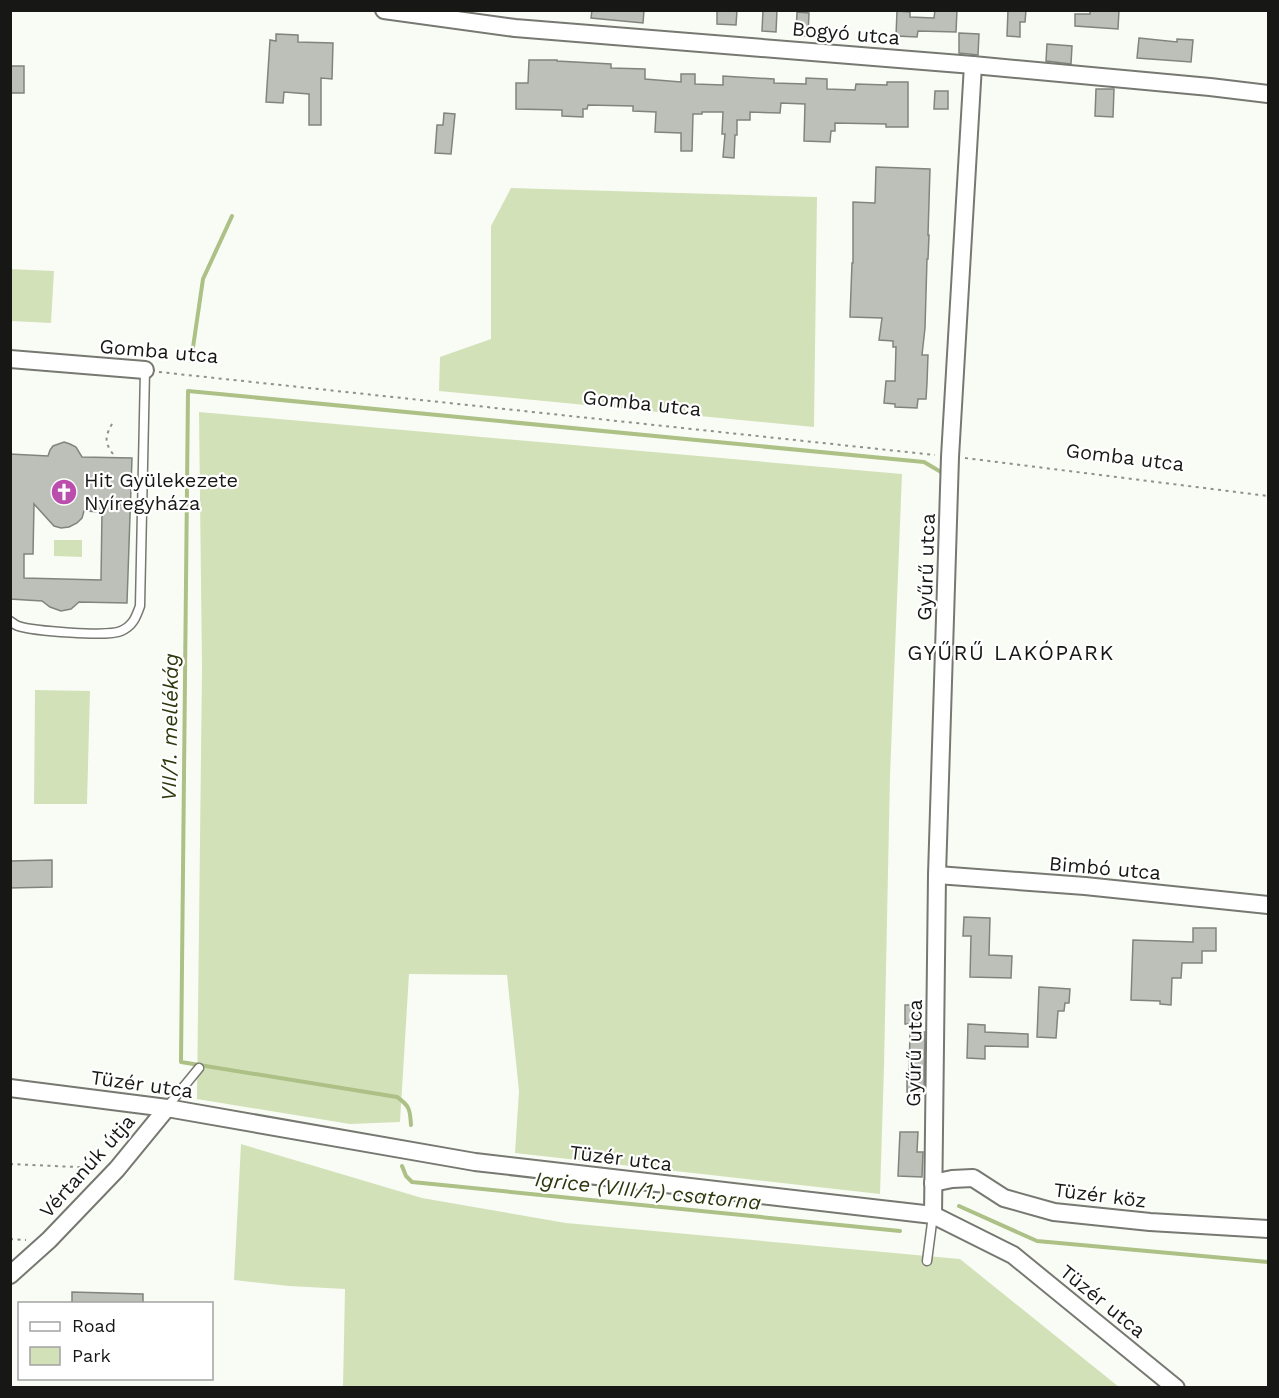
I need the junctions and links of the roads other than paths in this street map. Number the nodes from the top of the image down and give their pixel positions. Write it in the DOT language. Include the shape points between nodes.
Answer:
graph roads {
  1 [pos="384,10"];
  2 [pos="516,10"];
  3 [pos="515,28"];
  4 [pos="973,65"];
  5 [pos="1269,93"];
  6 [pos="10,359"];
  7 [pos="145,370"];
  8 [pos="10,621"];
  9 [pos="937,875"];
  10 [pos="1269,905"];
  11 [pos="199,1068"];
  12 [pos="10,1088"];
  13 [pos="167,1108"];
  14 [pos="933,1183"];
  15 [pos="933,1215"];
  16 [pos="1269,1229"];
  17 [pos="927,1261"];
  18 [pos="10,1275"];
  19 [pos="1176,1388"];
  1 -- 3 [label="street, Bogyó utca"];
  2 -- 3 [label="street"];
  3 -- 4 [label="street, Bogyó utca"];
  4 -- 5 [label="street, Bogyó utca"];
  4 -- 9 [label="street, Gyűrű utca" via="950,457"];
  6 -- 7 [label="street, Gomba utca"];
  7 -- 8 [label="lane" via="141,606 132,624 119,632 86,633 39,630"];
  9 -- 10 [label="street, Bimbó utca"];
  9 -- 14 [label="street, Gyűrű utca"];
  11 -- 13 [label="lane"];
  12 -- 13 [label="street, Tüzér utca"];
  13 -- 15 [label="street, Tüzér utca" via="475,1162"];
  13 -- 18 [label="street, Vértanúk útja" via="117,1169"];
  14 -- 15 [label="street, Gyűrű utca"];
  14 -- 16 [label="street, Tüzér köz" via="973,1178 1004,1198 1054,1212"];
  15 -- 17 [label="lane"];
  15 -- 19 [label="street, Tüzér utca" via="1013,1256"];
}
